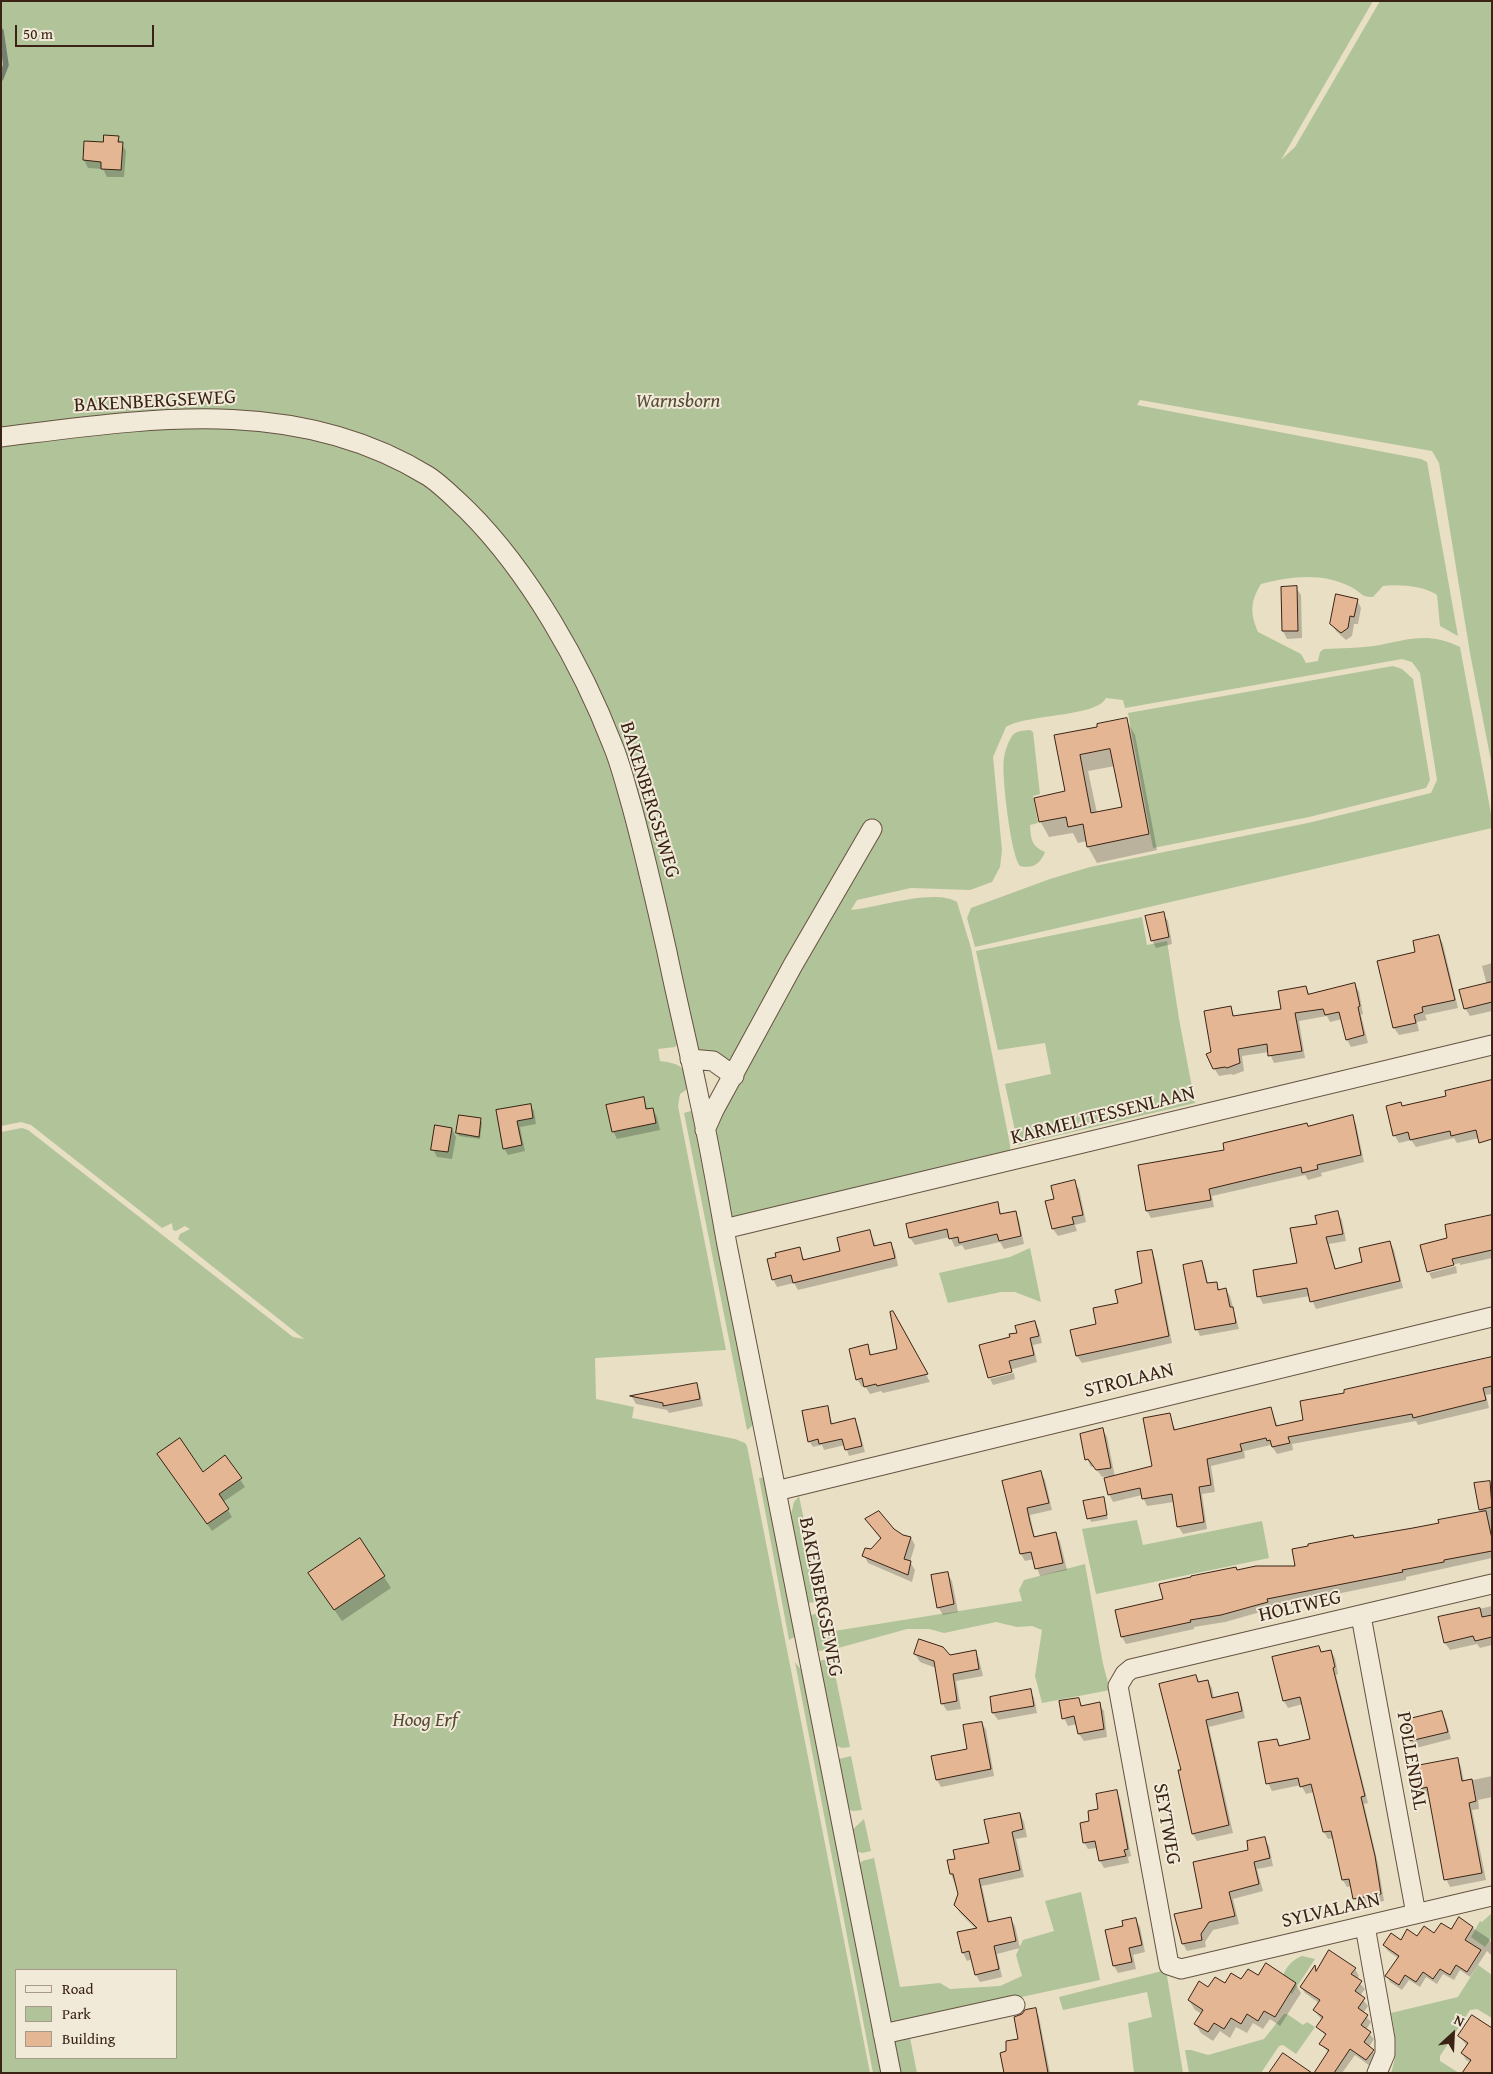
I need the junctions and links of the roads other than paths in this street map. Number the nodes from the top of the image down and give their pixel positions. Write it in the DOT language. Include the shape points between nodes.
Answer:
graph roads {
  1 [pos="1,437"];
  2 [pos="872,829"];
  3 [pos="1492,1045"];
  4 [pos="690,1059"];
  5 [pos="734,1076"];
  6 [pos="705,1130"];
  7 [pos="724,1230"];
  8 [pos="1492,1316"];
  9 [pos="776,1491"];
  10 [pos="1492,1584"];
  11 [pos="1362,1616"];
  12 [pos="1121,1679"];
  13 [pos="1492,1896"];
  14 [pos="1416,1914"];
  15 [pos="1364,1926"];
  16 [pos="1181,1970"];
  17 [pos="1014,2005"];
  18 [pos="883,2034"];
  19 [pos="891,2073"];
  20 [pos="1377,2073"];
  1 -- 4 [label="street, BAKENBERGSEWEG" via="176,419 248,419 342,437 432,478 501,546 563,642 614,748 649,870"];
  2 -- 5 [label="street" via="793,965"];
  3 -- 7 [label="street, KARMELITESSENLAAN"];
  4 -- 5 [label="street" via="713,1061"];
  4 -- 6 [label="street, BAKENBERGSEWEG"];
  5 -- 6 [label="street"];
  6 -- 7 [label="street, BAKENBERGSEWEG"];
  7 -- 9 [label="street, BAKENBERGSEWEG"];
  8 -- 9 [label="street, STROLAAN"];
  9 -- 18 [label="street, BAKENBERGSEWEG"];
  10 -- 11 [label="street, HOLTWEG"];
  11 -- 12 [label="street, HOLTWEG" via="1131,1670"];
  11 -- 14 [label="street, POLLENDAL"];
  12 -- 16 [label="street, SEYTWEG" via="1118,1686 1169,1965"];
  13 -- 14 [label="street, SYLVALAAN"];
  14 -- 15 [label="street, SYLVALAAN"];
  15 -- 16 [label="street, SYLVALAAN"];
  15 -- 20 [label="street" via="1385,2039 1385,2054"];
  17 -- 18 [label="street"];
  18 -- 19 [label="street, BAKENBERGSEWEG"];
}
